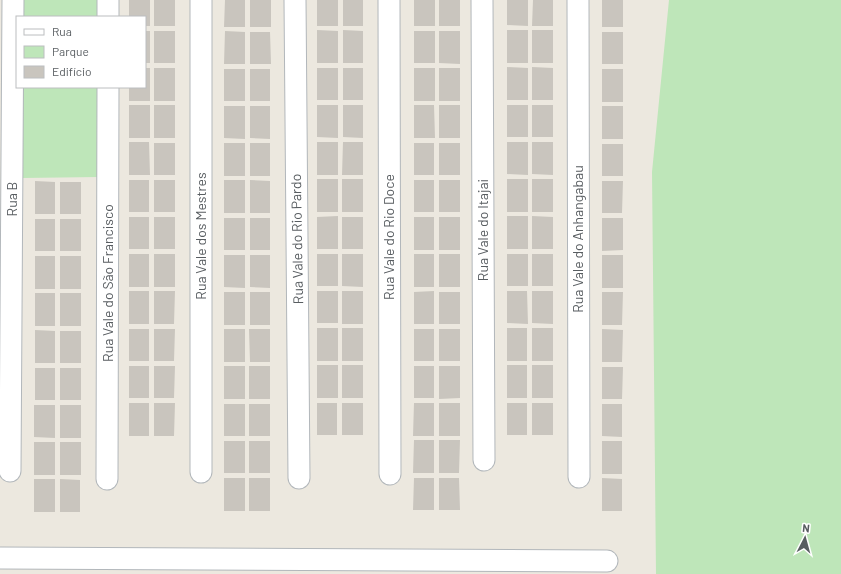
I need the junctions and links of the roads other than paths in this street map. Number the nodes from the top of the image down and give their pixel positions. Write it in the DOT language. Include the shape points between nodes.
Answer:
graph roads {
  1 [pos="13,0"];
  2 [pos="108,0"];
  3 [pos="201,0"];
  4 [pos="295,0"];
  5 [pos="389,0"];
  6 [pos="482,0"];
  7 [pos="578,0"];
  8 [pos="108,16"];
  9 [pos="108,88"];
  10 [pos="484,460"];
  11 [pos="10,471"];
  12 [pos="201,472"];
  13 [pos="390,474"];
  14 [pos="579,477"];
  15 [pos="299,478"];
  16 [pos="107,479"];
  17 [pos="0,558"];
  18 [pos="607,561"];
  1 -- 11 [label="street, Rua B"];
  2 -- 8 [label="street"];
  3 -- 12 [label="street, Rua Vale dos Mestres"];
  4 -- 15 [label="street, Rua Vale do Rio Pardo"];
  5 -- 13 [label="street, Rua Vale do Rio Doce"];
  6 -- 10 [label="street, Rua Vale do Itajai"];
  7 -- 14 [label="street, Rua Vale do Anhangabau"];
  9 -- 16 [label="street, Rua Vale do São Francisco"];
  17 -- 18 [label="street"];
}
